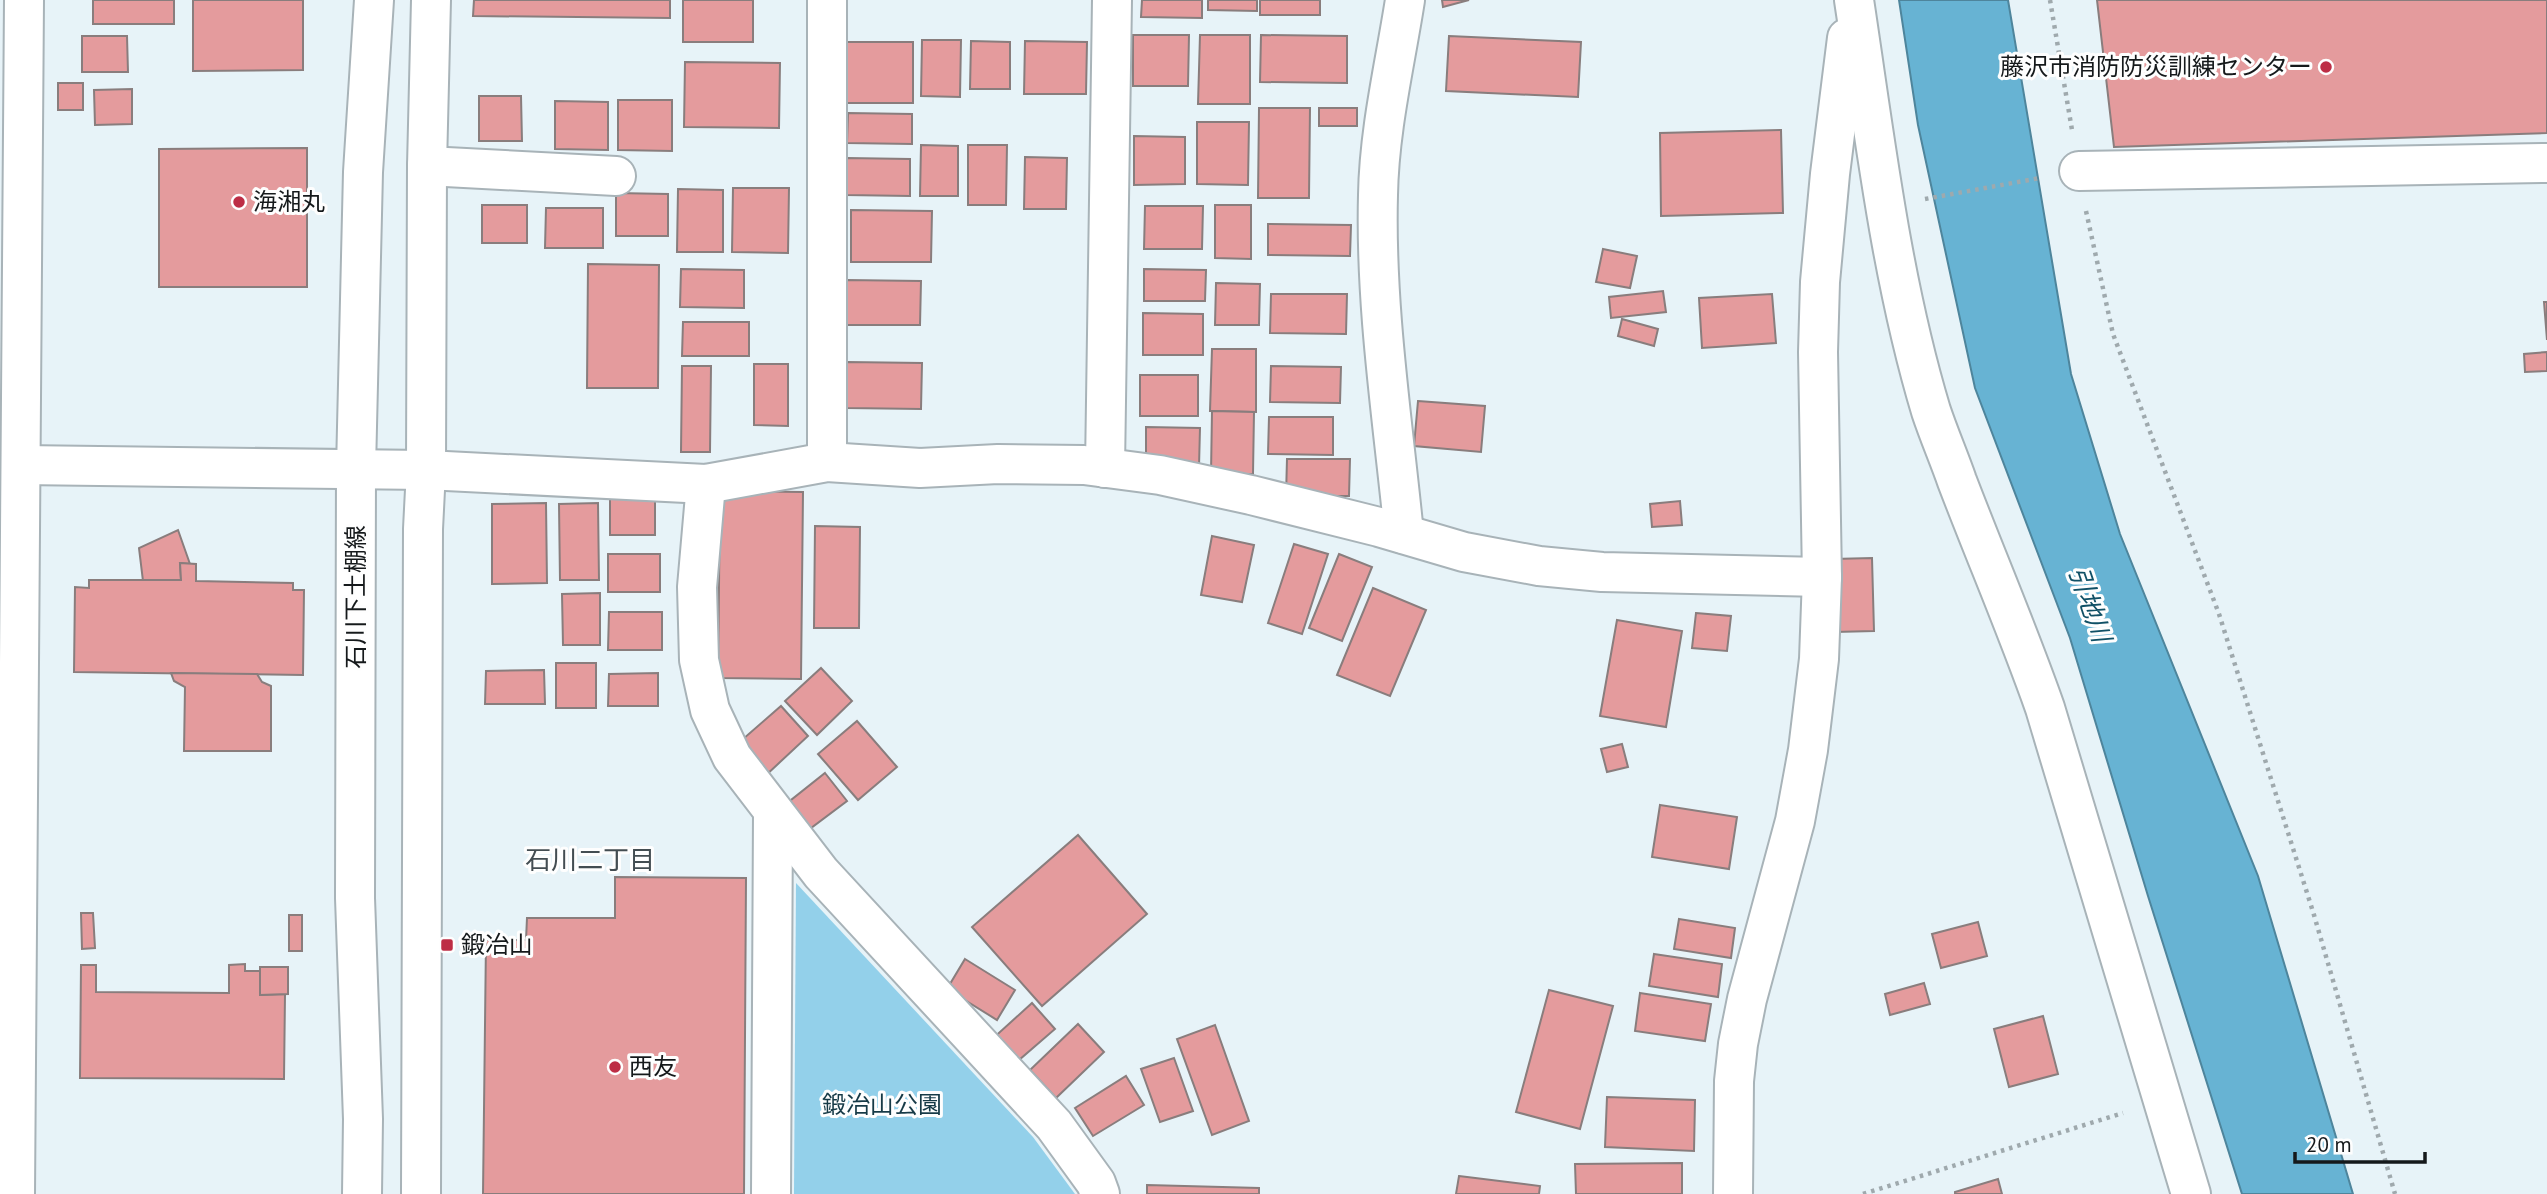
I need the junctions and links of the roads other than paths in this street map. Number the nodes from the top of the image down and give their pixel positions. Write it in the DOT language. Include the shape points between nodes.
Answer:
graph roads {
  1 [pos="24,0"];
  2 [pos="374,0"];
  3 [pos="431,0"];
  4 [pos="827,0"];
  5 [pos="1112,0"];
  6 [pos="1405,0"];
  7 [pos="1852,0"];
  8 [pos="2547,163"];
  9 [pos="428,166"];
  10 [pos="2061,174"];
  11 [pos="616,176"];
  12 [pos="10,347"];
  13 [pos="827,462"];
  14 [pos="21,465"];
  15 [pos="1105,468"];
  16 [pos="356,469"];
  17 [pos="426,470"];
  18 [pos="706,484"];
  19 [pos="1404,534"];
  20 [pos="1822,578"];
  21 [pos="10,747"];
  22 [pos="773,814"];
  23 [pos="15,1194"];
  24 [pos="362,1194"];
  25 [pos="421,1194"];
  26 [pos="771,1194"];
  27 [pos="1100,1194"];
  28 [pos="1733,1194"];
  29 [pos="2191,1194"];
  1 -- 12 [label="street"];
  2 -- 16 [label="street, 石川下土棚線" via="363,172"];
  3 -- 9 [label="street"];
  4 -- 13 [label="street"];
  5 -- 15 [label="street"];
  6 -- 19 [label="street" via="1378,192 1378,260"];
  7 -- 20 [label="street" via="1821,282"];
  7 -- 29 [label="street" via="1905,313 1932,413 2045,708"];
  8 -- 10 [label="street"];
  9 -- 11 [label="street"];
  9 -- 17 [label="street"];
  12 -- 14 [label="street"];
  13 -- 15 [label="street" via="920,468 998,464"];
  13 -- 18 [label="street"];
  14 -- 16 [label="street"];
  14 -- 21 [label="street"];
  15 -- 19 [label="street" via="1225,489"];
  16 -- 17 [label="street"];
  16 -- 24 [label="street, 石川下土棚線" via="355,898"];
  17 -- 18 [label="street"];
  17 -- 25 [label="street" via="422,529"];
  18 -- 22 [label="street" via="697,587 699,660 710,710 732,757"];
  19 -- 20 [label="street" via="1464,552 1539,566"];
  20 -- 28 [label="street" via="1819,659 1808,750 1795,821 1738,1044"];
  21 -- 23 [label="street"];
  22 -- 26 [label="street"];
  22 -- 27 [label="street" via="821,873 1054,1125"];
}
